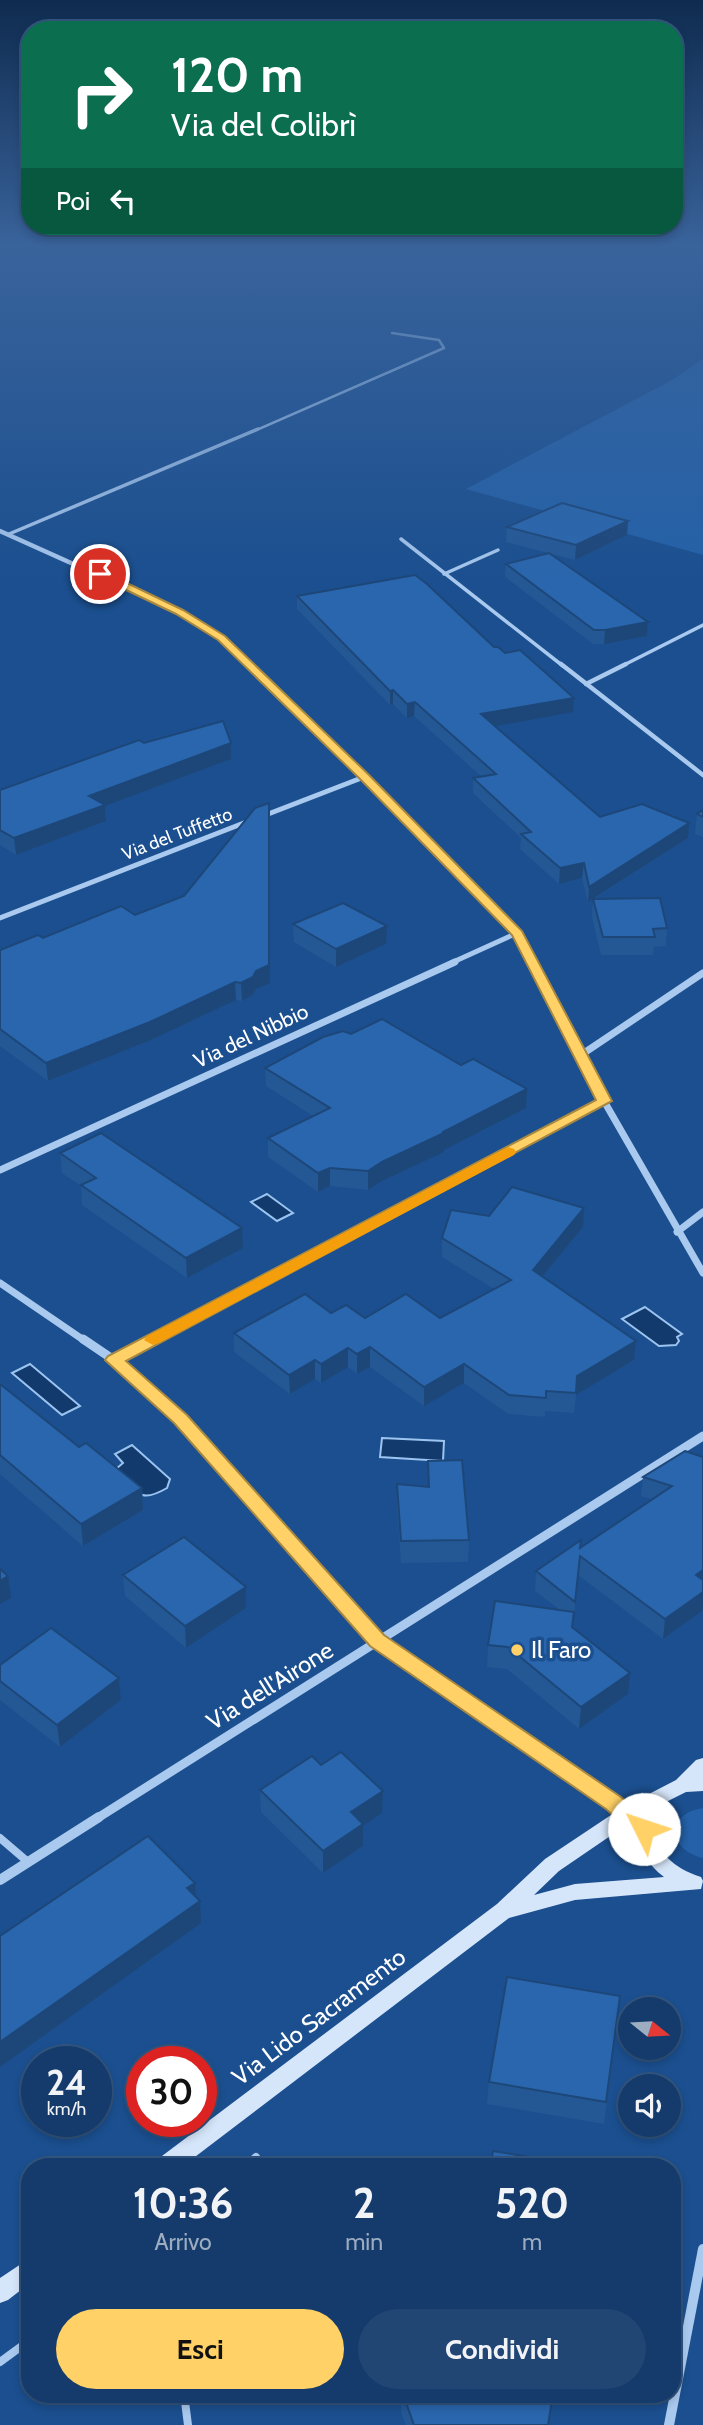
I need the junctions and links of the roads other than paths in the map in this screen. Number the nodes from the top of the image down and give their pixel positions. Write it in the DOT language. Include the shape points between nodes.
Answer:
graph roads {
  1 [pos="422,358"];
  2 [pos="0,531"];
  3 [pos="9,534"];
  4 [pos="401,539"];
  5 [pos="498,550"];
  6 [pos="444,574"];
  7 [pos="703,625"];
  8 [pos="586,684"];
  9 [pos="703,775"];
  10 [pos="364,777"];
  11 [pos="0,918"];
  12 [pos="517,933"];
  13 [pos="703,973"];
  14 [pos="581,1055"];
  15 [pos="604,1101"];
  16 [pos="0,1170"];
  17 [pos="703,1212"];
  18 [pos="677,1232"];
  19 [pos="703,1273"];
  20 [pos="0,1283"];
  21 [pos="114,1360"];
  22 [pos="703,1436"];
  23 [pos="377,1641"];
  24 [pos="703,1765"];
  25 [pos="703,1784"];
  26 [pos="683,1785"];
  27 [pos="654,1802"];
  28 [pos="627,1814"];
  29 [pos="644,1829"];
  30 [pos="0,1838"];
  31 [pos="28,1862"];
  32 [pos="0,1880"];
  33 [pos="698,1885"];
  34 [pos="504,1910"];
  35 [pos="177,2158"];
  36 [pos="703,2249"];
  37 [pos="21,2276"];
  38 [pos="0,2292"];
  39 [pos="21,2347"];
  40 [pos="0,2362"];
  41 [pos="681,2363"];
  42 [pos="185,2403"];
  43 [pos="673,2403"];
  44 [pos="188,2425"];
  45 [pos="669,2425"];
  1 -- 3 [label="lane"];
  2 -- 3 [label="street"];
  3 -- 10 [label="street" via="180,612 222,638"];
  4 -- 6 [label="lane"];
  5 -- 6 [label="lane"];
  6 -- 8 [label="lane"];
  7 -- 8 [label="lane"];
  8 -- 9 [label="lane"];
  10 -- 11 [label="street, Via del Tuffetto"];
  10 -- 12 [label="street"];
  12 -- 14 [label="street"];
  12 -- 16 [label="street, Via del Nibbio"];
  13 -- 14 [label="street"];
  14 -- 15 [label="street"];
  15 -- 18 [label="street"];
  15 -- 21 [label="street"];
  17 -- 18 [label="street"];
  18 -- 19 [label="street"];
  20 -- 21 [label="street"];
  21 -- 23 [label="street" via="180,1419"];
  22 -- 23 [label="street, Via dell'Airone"];
  23 -- 28 [label="street"];
  23 -- 31 [label="street, Via dell'Airone"];
  24 -- 26 [label="street"];
  25 -- 26 [label="street"];
  26 -- 27 [label="street, Via Lido Sacramento"];
  27 -- 28 [label="street, Via Lido Sacramento"];
  27 -- 29 [label="street"];
  28 -- 29 [label="street"];
  28 -- 34 [label="street, Via Lido Sacramento" via="552,1865"];
  29 -- 33 [label="street" via="653,1856 664,1868"];
  30 -- 31 [label="lane"];
  31 -- 32 [label="street, Via dell'Airone"];
  33 -- 34 [label="street" via="575,1892"];
  34 -- 35 [label="street, Via Lido Sacramento"];
  36 -- 41 [label="street"];
  37 -- 38 [label="street"];
  39 -- 40 [label="lane"];
  42 -- 44 [label="lane"];
  43 -- 45 [label="street"];
}
